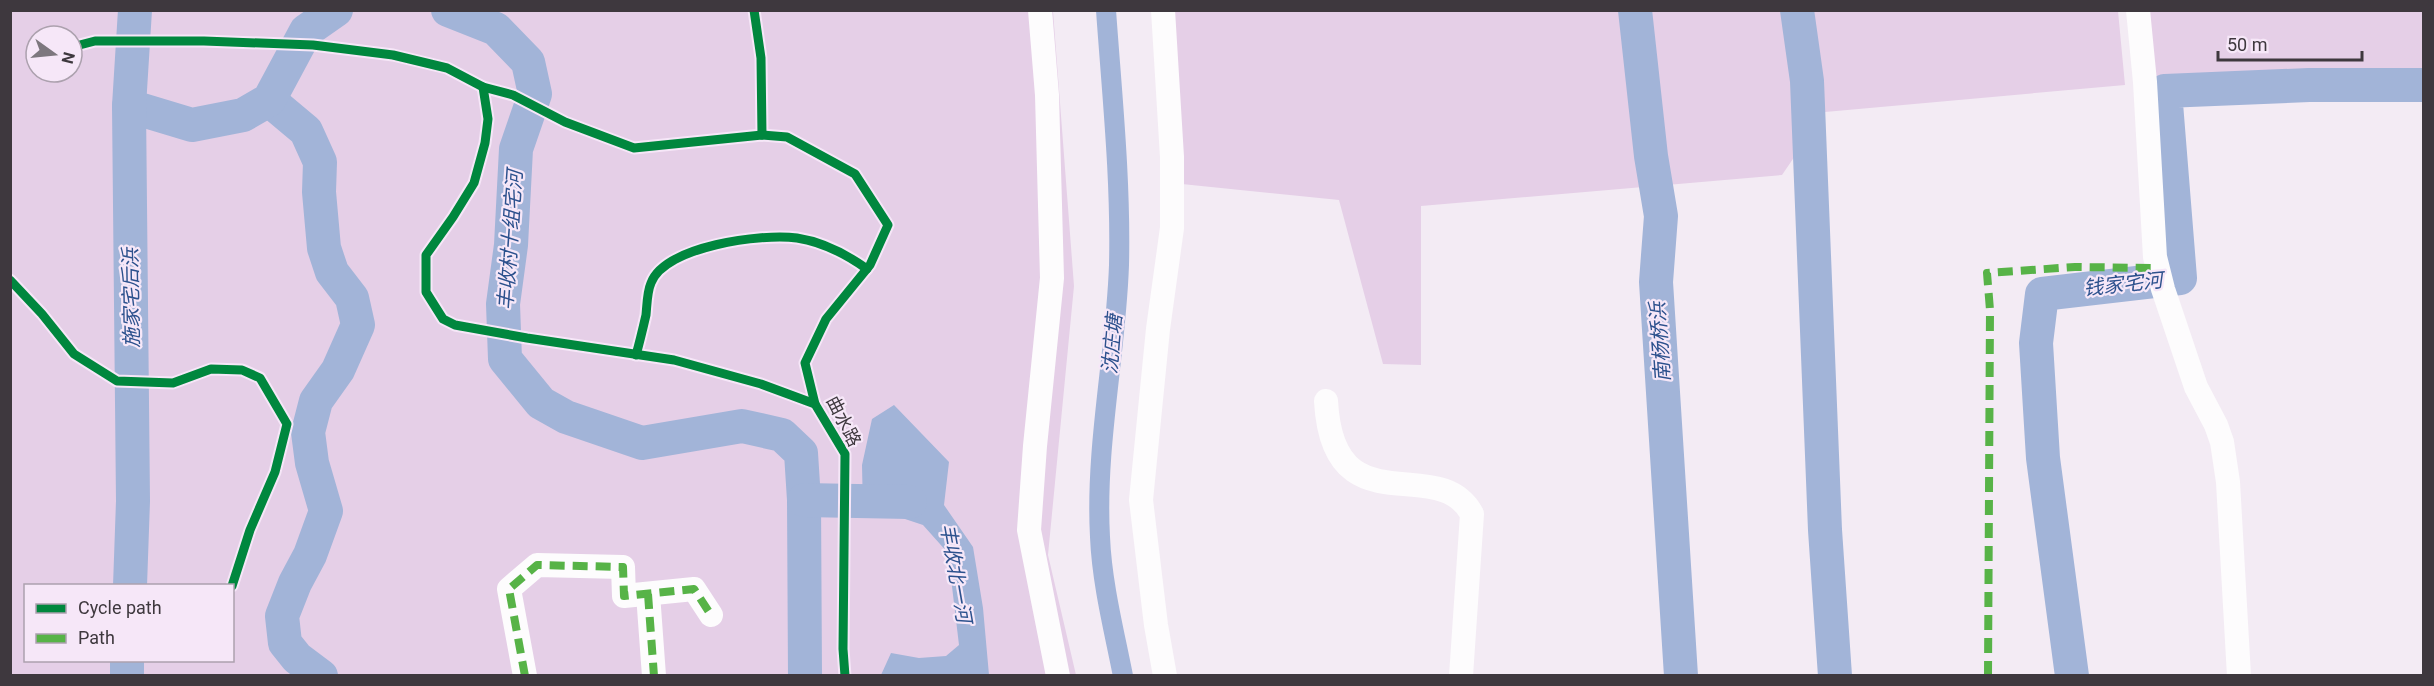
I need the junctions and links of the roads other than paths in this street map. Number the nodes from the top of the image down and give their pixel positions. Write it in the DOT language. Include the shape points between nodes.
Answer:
graph roads {
  1 [pos="1040,10"];
  2 [pos="1163,10"];
  3 [pos="2138,10"];
  4 [pos="1326,401"];
  5 [pos="648,594"];
  6 [pos="711,615"];
  7 [pos="525,675"];
  8 [pos="654,675"];
  9 [pos="1058,675"];
  10 [pos="1165,675"];
  11 [pos="1461,675"];
  12 [pos="2239,675"];
  1 -- 9 [label="street" via="1047,95 1052,278 1029,530"];
  2 -- 10 [label="street" via="1172,228 1141,500"];
  3 -- 12 [label="street" via="2155,257 2196,387 2222,442 2228,482"];
  4 -- 11 [label="street" via="1327,426 1342,459 1354,472 1370,480 1432,487 1466,503 1472,514"];
  5 -- 6 [label="street" via="694,589"];
  5 -- 7 [label="street" via="624,596 623,567 537,564 509,590"];
  5 -- 8 [label="street"];
}
